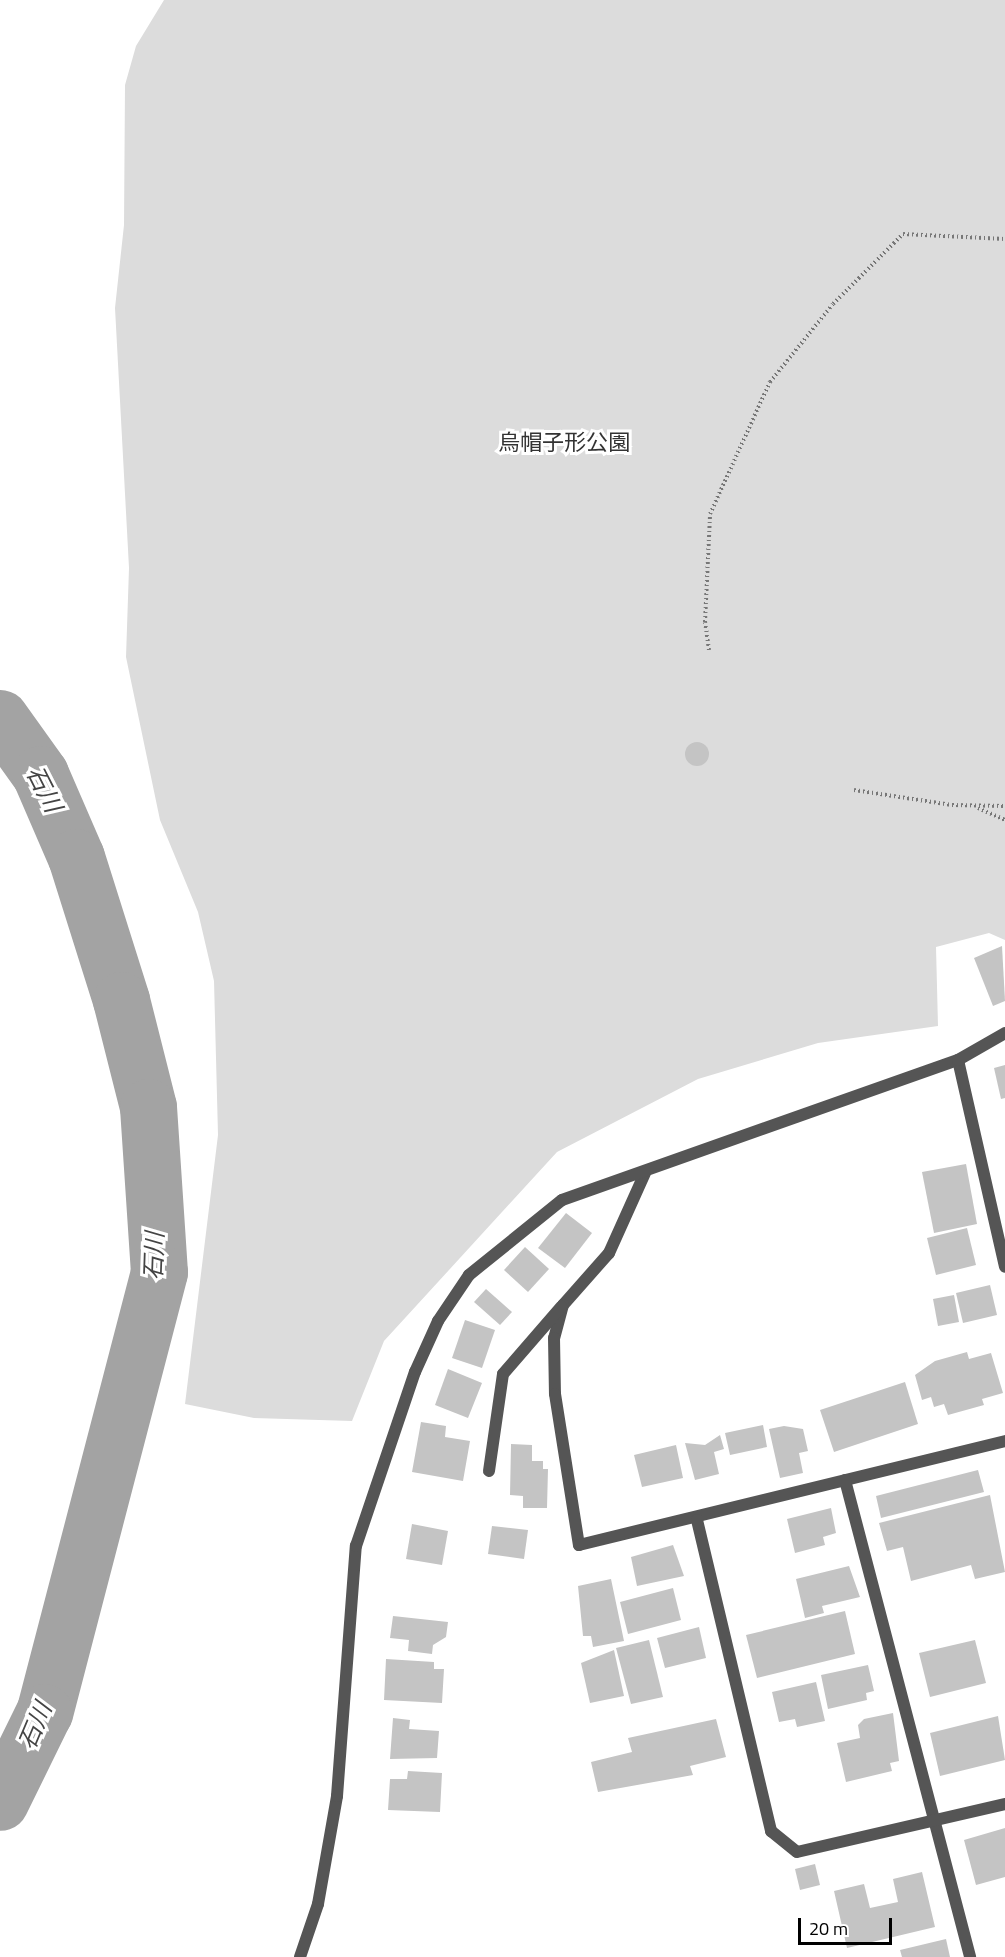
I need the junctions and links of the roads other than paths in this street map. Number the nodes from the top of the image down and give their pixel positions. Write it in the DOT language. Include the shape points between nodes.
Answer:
graph roads {
  1 [pos="1005,1033"];
  2 [pos="958,1060"];
  3 [pos="645,1173"];
  4 [pos="1005,1267"];
  5 [pos="563,1305"];
  6 [pos="1005,1441"];
  7 [pos="489,1471"];
  8 [pos="845,1480"];
  9 [pos="697,1520"];
  10 [pos="1005,1804"];
  11 [pos="934,1823"];
  12 [pos="300,1957"];
  13 [pos="970,1957"];
  1 -- 2 [label="street"];
  2 -- 3 [label="street"];
  2 -- 4 [label="street"];
  3 -- 5 [label="street" via="609,1252"];
  3 -- 12 [label="street" via="562,1200 520,1229 469,1275 438,1321 415,1371 356,1546 337,1796 318,1904"];
  5 -- 7 [label="street" via="503,1374"];
  5 -- 9 [label="street" via="554,1338 555,1394 579,1545"];
  6 -- 8 [label="street"];
  8 -- 9 [label="street"];
  8 -- 11 [label="street"];
  9 -- 11 [label="street" via="771,1831 797,1852"];
  10 -- 11 [label="street"];
  11 -- 13 [label="street"];
}
